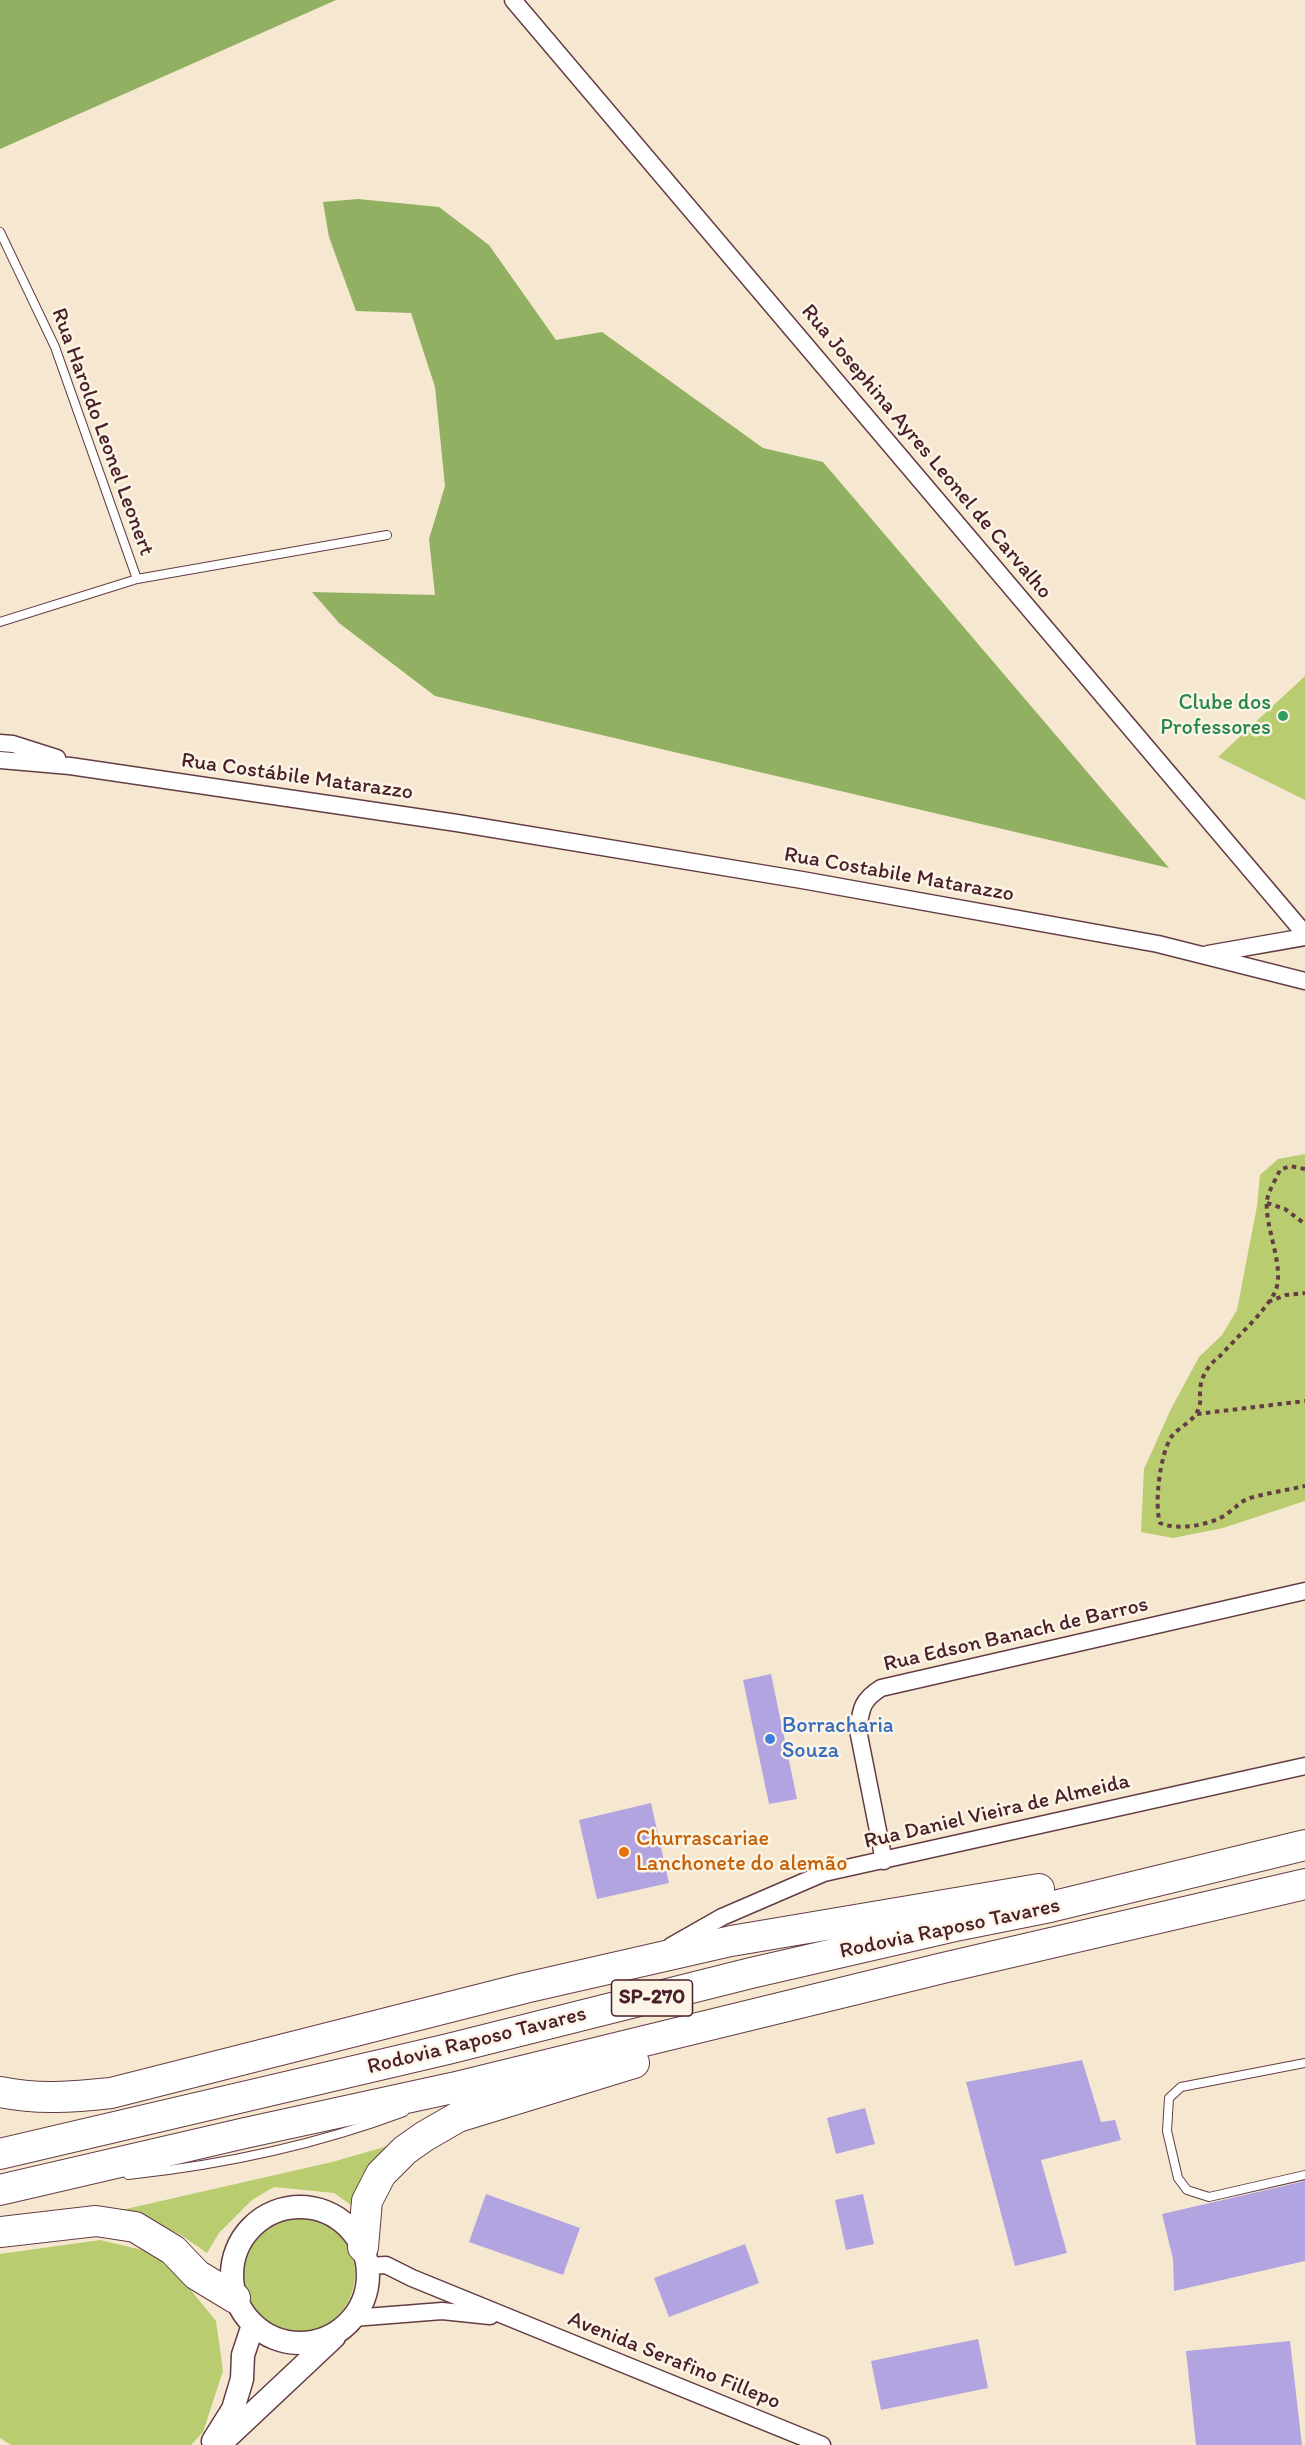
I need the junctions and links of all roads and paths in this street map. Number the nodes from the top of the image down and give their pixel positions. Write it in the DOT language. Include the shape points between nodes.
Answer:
graph roads {
  1 [pos="513,0"];
  2 [pos="0,232"];
  3 [pos="387,535"];
  4 [pos="137,579"];
  5 [pos="0,622"];
  6 [pos="7,744"];
  7 [pos="0,760"];
  8 [pos="93,770"];
  9 [pos="587,846"];
  10 [pos="1305,935"];
  11 [pos="1202,955"];
  12 [pos="1305,981"];
  13 [pos="1305,1169"];
  14 [pos="1267,1203"];
  15 [pos="1305,1224"];
  16 [pos="1305,1293"];
  17 [pos="1268,1302"];
  18 [pos="1305,1401"];
  19 [pos="1197,1414"];
  20 [pos="1305,1486"];
  21 [pos="1305,1591"];
  22 [pos="1305,1766"];
  23 [pos="1305,1843"];
  24 [pos="884,1861"];
  25 [pos="1305,1884"];
  26 [pos="1124,1926"];
  27 [pos="645,1960"];
  28 [pos="1305,2063"];
  29 [pos="472,2083"];
  30 [pos="0,2092"];
  31 [pos="74,2136"];
  32 [pos="0,2147"];
  33 [pos="0,2154"];
  34 [pos="122,2175"];
  35 [pos="1305,2175"];
  36 [pos="100,2177"];
  37 [pos="11,2188"];
  38 [pos="0,2232"];
  39 [pos="366,2256"];
  40 [pos="235,2298"];
  41 [pos="509,2318"];
  42 [pos="253,2325"];
  43 [pos="346,2325"];
  44 [pos="210,2445"];
  45 [pos="219,2445"];
  46 [pos="822,2445"];
  1 -- 10 [label="street, Rua Josephina Ayres Leonel de Carvalho"];
  2 -- 4 [label="lane, Rua Haroldo Leonel Leonert" via="55,347"];
  3 -- 4 [label="lane"];
  4 -- 5 [label="lane"];
  6 -- 8 [label="street"];
  7 -- 8 [label="street, Rua Costábile Matarazzo"];
  8 -- 9 [label="street, Rua Costábile Matarazzo"];
  9 -- 11 [label="street, Rua Costabile Matarazzo" via="802,880"];
  10 -- 11 [label="street, Rua Costabile Matarazzo"];
  11 -- 12 [label="street, Rua Costabile Matarazzo"];
  13 -- 14 [label="path" via="1290,1166 1280,1170"];
  14 -- 15 [label="path" via="1285,1209"];
  14 -- 17 [label="path" via="1277,1267 1276,1290"];
  16 -- 17 [label="path"];
  17 -- 19 [label="path" via="1205,1372"];
  18 -- 19 [label="path"];
  19 -- 20 [label="path" via="1172,1437 1165,1451 1157,1500 1160,1523 1185,1527 1211,1521 1248,1499"];
  21 -- 24 [label="street, Rua Edson Banach de Barros" via="881,1689 868,1696 858,1730"];
  22 -- 24 [label="street, Rua Daniel Vieira de Almeida"];
  23 -- 27 [label="highway" via="731,1941"];
  23 -- 31 [label="highway, Rodovia Raposo Tavares / SP-270" via="1050,1907 751,1973"];
  24 -- 27 [label="street, Rua Daniel Vieira de Almeida" via="824,1874 722,1917"];
  25 -- 26 [label="highway, Rodovia Raposo Tavares / SP-270"];
  26 -- 29 [label="highway, Rodovia Raposo Tavares / SP-270"];
  26 -- 39 [label="highway" via="1020,1963 720,2037 458,2117 405,2150 381,2174 367,2201"];
  27 -- 30 [label="highway" via="111,2093 67,2098"];
  28 -- 35 [label="lane" via="1181,2087 1169,2098 1167,2131 1178,2178 1187,2190 1209,2197"];
  29 -- 34 [label="lane" via="363,2128 249,2156"];
  29 -- 37 [label="highway, Rodovia Raposo Tavares / SP-270"];
  31 -- 32 [label="lane"];
  31 -- 33 [label="highway, Rodovia Raposo Tavares / SP-270"];
  36 -- 37 [label="lane"];
  38 -- 40 [label="highway" via="96,2221 135,2227 173,2250 197,2275"];
  39 -- 40 [label="main road" via="351,2228 332,2213 309,2206 286,2207 264,2216 246,2231 235,2252 231,2275"];
  39 -- 41 [label="street, Avenida Serafino Fillepo"];
  39 -- 43 [label="main road" via="366,2293"];
  40 -- 42 [label="main road"];
  41 -- 43 [label="street, Avenida Serafino Fillepo" via="442,2311"];
  41 -- 46 [label="street, Avenida Serafino Fillepo"];
  42 -- 43 [label="main road" via="268,2336 304,2343 322,2339"];
  42 -- 44 [label="main road" via="232,2409"];
  43 -- 45 [label="main road"];
}
